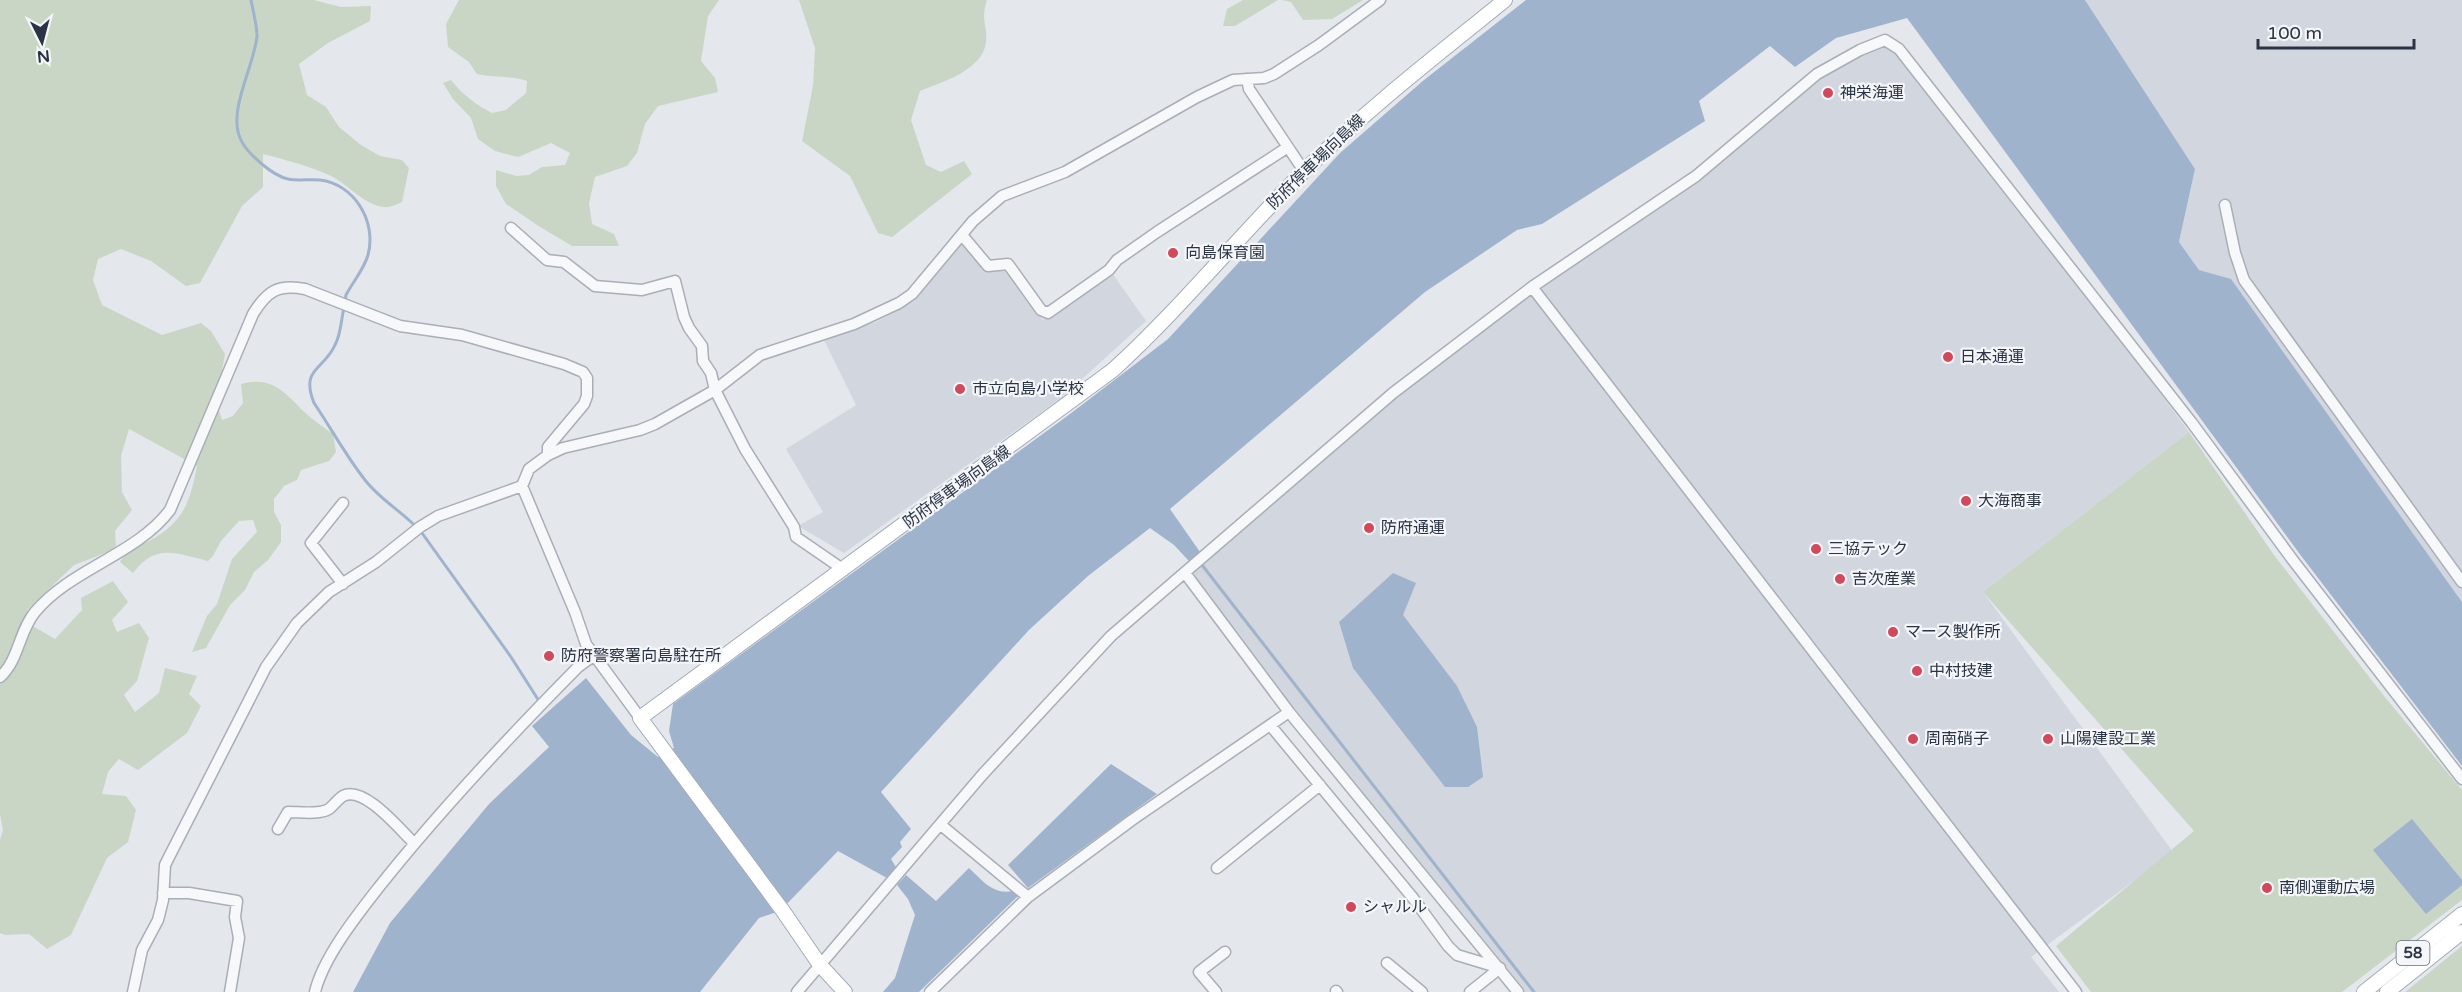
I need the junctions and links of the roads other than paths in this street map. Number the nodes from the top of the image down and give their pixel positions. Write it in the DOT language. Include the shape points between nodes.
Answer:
graph roads {
  1 [pos="1380,0"];
  2 [pos="1505,0"];
  3 [pos="1247,79"];
  4 [pos="1288,147"];
  5 [pos="1304,171"];
  6 [pos="2225,206"];
  7 [pos="511,228"];
  8 [pos="962,235"];
  9 [pos="1532,287"];
  10 [pos="715,390"];
  11 [pos="548,454"];
  12 [pos="522,486"];
  13 [pos="343,503"];
  14 [pos="844,570"];
  15 [pos="1185,573"];
  16 [pos="2462,582"];
  17 [pos="343,584"];
  18 [pos="593,656"];
  19 [pos="0,676"];
  20 [pos="1289,712"];
  21 [pos="640,718"];
  22 [pos="1270,725"];
  23 [pos="2462,779"];
  24 [pos="1320,785"];
  25 [pos="941,825"];
  26 [pos="278,829"];
  27 [pos="414,843"];
  28 [pos="1217,868"];
  29 [pos="163,893"];
  30 [pos="1028,897"];
  31 [pos="2462,914"];
  32 [pos="2462,932"];
  33 [pos="1225,952"];
  34 [pos="1387,963"];
  35 [pos="820,965"];
  36 [pos="1500,968"];
  37 [pos="134,992"];
  38 [pos="230,992"];
  39 [pos="315,992"];
  40 [pos="797,992"];
  41 [pos="845,992"];
  42 [pos="930,992"];
  43 [pos="1216,992"];
  44 [pos="1422,992"];
  45 [pos="1470,992"];
  46 [pos="1518,992"];
  47 [pos="2076,992"];
  48 [pos="2364,992"];
  49 [pos="2387,992"];
  1 -- 3 [label="street" via="1274,74"];
  2 -- 5 [label="main road, 防府停車場向島線" via="1353,124"];
  3 -- 4 [label="street" via="1249,89"];
  3 -- 8 [label="street" via="1233,80 1197,97 1065,172 1002,196"];
  4 -- 5 [label="street"];
  4 -- 8 [label="street" via="1117,260 1109,270 1047,313 1008,264 988,266"];
  5 -- 14 [label="main road, 防府停車場向島線" via="1164,322 1113,370"];
  6 -- 16 [label="street" via="2244,280"];
  7 -- 10 [label="street" via="547,260 564,262 595,286 642,290 675,281 684,317 702,346 703,361"];
  8 -- 10 [label="street" via="912,294 899,303 854,324 760,355"];
  9 -- 15 [label="street" via="1393,393"];
  9 -- 23 [label="street" via="1696,176 1817,74 1886,40 1899,49 2192,423"];
  9 -- 47 [label="street"];
  10 -- 11 [label="street" via="640,430"];
  10 -- 14 [label="street" via="745,449 794,527 796,537"];
  11 -- 12 [label="street" via="529,469"];
  11 -- 19 [label="street" via="548,447 584,404 587,378 583,372 462,335 400,326 290,286 275,290 262,299 254,314 170,510 141,536 47,600 34,613"];
  12 -- 17 [label="street" via="438,516"];
  12 -- 18 [label="street"];
  13 -- 17 [label="street" via="311,543"];
  14 -- 21 [label="main road, 防府停車場向島線"];
  15 -- 20 [label="street"];
  15 -- 25 [label="street" via="1111,636"];
  17 -- 29 [label="street" via="297,623 266,667 165,865"];
  18 -- 21 [label="street"];
  18 -- 27 [label="street" via="477,770"];
  20 -- 22 [label="street"];
  20 -- 36 [label="street"];
  21 -- 35 [label="main road"];
  22 -- 24 [label="street"];
  22 -- 30 [label="street"];
  24 -- 28 [label="street"];
  24 -- 36 [label="street" via="1448,946 1457,955"];
  25 -- 30 [label="street"];
  25 -- 35 [label="street"];
  26 -- 27 [label="street" via="288,812 322,811 351,795 375,805"];
  27 -- 39 [label="street" via="351,922"];
  29 -- 37 [label="street" via="158,920 142,950"];
  29 -- 38 [label="street" via="237,901 239,938"];
  30 -- 42 [label="street"];
  31 -- 48 [label="main road, 58"];
  32 -- 49 [label="main road, 58"];
  33 -- 43 [label="street" via="1199,972"];
  34 -- 44 [label="street"];
  35 -- 40 [label="street"];
  35 -- 41 [label="main road"];
  36 -- 45 [label="street"];
  36 -- 46 [label="street"];
}
